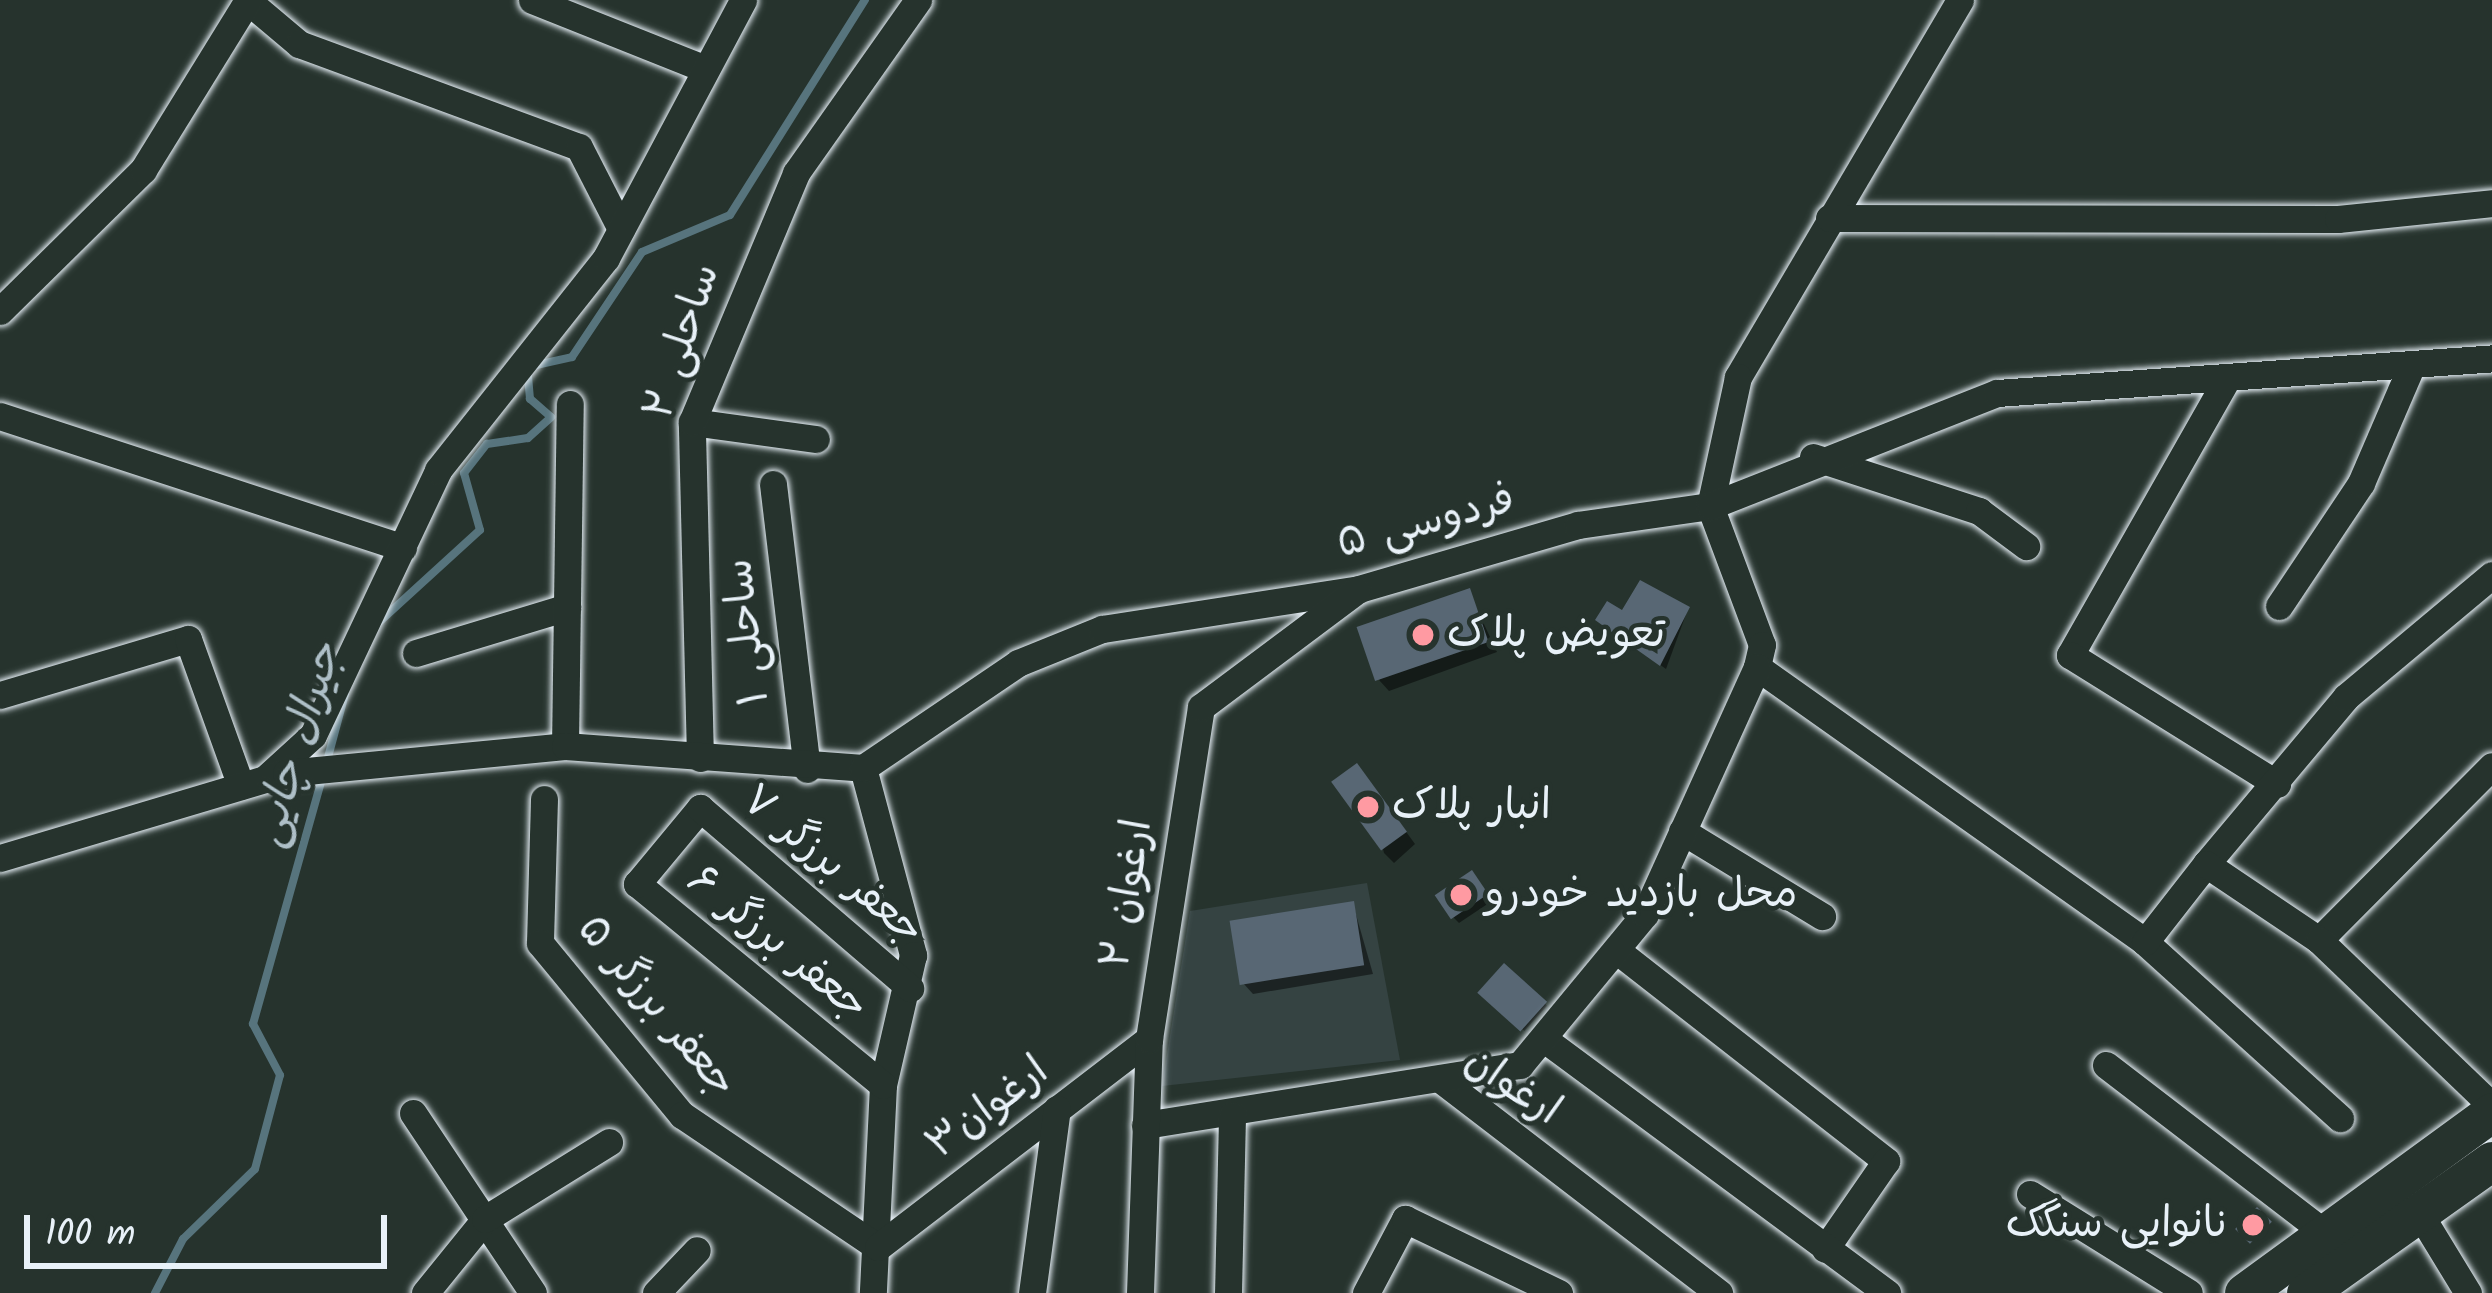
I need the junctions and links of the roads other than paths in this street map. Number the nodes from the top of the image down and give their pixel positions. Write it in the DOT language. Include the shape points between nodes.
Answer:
graph roads {
  1 [pos="532,0"];
  2 [pos="743,0"];
  3 [pos="918,0"];
  4 [pos="1960,0"];
  5 [pos="248,1"];
  6 [pos="700,67"];
  7 [pos="2492,202"];
  8 [pos="1829,218"];
  9 [pos="621,230"];
  10 [pos="0,311"];
  11 [pos="2492,358"];
  12 [pos="2411,367"];
  13 [pos="2228,377"];
  14 [pos="570,404"];
  15 [pos="0,416"];
  16 [pos="692,422"];
  17 [pos="816,439"];
  18 [pos="1813,457"];
  19 [pos="773,484"];
  20 [pos="1710,506"];
  21 [pos="2026,546"];
  22 [pos="403,548"];
  23 [pos="2489,583"];
  24 [pos="1359,589"];
  25 [pos="2279,606"];
  26 [pos="567,607"];
  27 [pos="416,653"];
  28 [pos="1756,667"];
  29 [pos="0,695"];
  30 [pos="565,746"];
  31 [pos="700,758"];
  32 [pos="2492,766"];
  33 [pos="863,768"];
  34 [pos="807,769"];
  35 [pos="264,779"];
  36 [pos="2277,784"];
  37 [pos="544,799"];
  38 [pos="700,808"];
  39 [pos="1682,831"];
  40 [pos="0,858"];
  41 [pos="2206,864"];
  42 [pos="1822,916"];
  43 [pos="2319,940"];
  44 [pos="2145,942"];
  45 [pos="1616,950"];
  46 [pos="910,988"];
  47 [pos="1149,1039"];
  48 [pos="1544,1039"];
  49 [pos="2106,1065"];
  50 [pos="1440,1079"];
  51 [pos="883,1084"];
  52 [pos="1057,1109"];
  53 [pos="2492,1109"];
  54 [pos="413,1113"];
  55 [pos="1232,1115"];
  56 [pos="2340,1118"];
  57 [pos="1145,1125"];
  58 [pos="609,1142"];
  59 [pos="2492,1161"];
  60 [pos="2030,1194"];
  61 [pos="2418,1210"];
  62 [pos="484,1219"];
  63 [pos="2324,1232"];
  64 [pos="878,1247"];
  65 [pos="1825,1249"];
  66 [pos="697,1250"];
  67 [pos="425,1293"];
  68 [pos="533,1293"];
  69 [pos="656,1293"];
  70 [pos="873,1293"];
  71 [pos="1032,1293"];
  72 [pos="1140,1293"];
  73 [pos="1228,1293"];
  74 [pos="1366,1293"];
  75 [pos="1559,1293"];
  76 [pos="1719,1293"];
  77 [pos="1888,1293"];
  78 [pos="2189,1293"];
  79 [pos="2244,1293"];
  80 [pos="2306,1293"];
  81 [pos="2468,1293"];
  1 -- 6 [label="street"];
  2 -- 6 [label="street"];
  3 -- 16 [label="street, ساحلی ۲" via="796,173"];
  4 -- 8 [label="street"];
  5 -- 9 [label="street" via="299,44 579,147"];
  5 -- 10 [label="street" via="143,170"];
  6 -- 9 [label="street"];
  7 -- 8 [label="street" via="2338,219"];
  8 -- 20 [label="street" via="1738,377"];
  9 -- 22 [label="street" via="438,470"];
  11 -- 12 [label="street, فردوسی ۵"];
  12 -- 13 [label="street, فردوسی ۵"];
  12 -- 25 [label="street" via="2361,484"];
  13 -- 18 [label="street, فردوسی ۵" via="1997,393"];
  13 -- 36 [label="street" via="2070,655"];
  14 -- 26 [label="street"];
  15 -- 22 [label="street"];
  16 -- 17 [label="street"];
  16 -- 31 [label="street, ساحلی ۲"];
  18 -- 20 [label="street, فردوسی ۵"];
  18 -- 21 [label="street" via="1960,503"];
  19 -- 34 [label="street, ساحلی ۱"];
  20 -- 24 [label="street, فردوسی ۵" via="1578,525"];
  20 -- 28 [label="street" via="1762,645"];
  22 -- 35 [label="street" via="313,736"];
  23 -- 36 [label="street" via="2346,697"];
  24 -- 33 [label="street, فردوسی ۵" via="1102,629 1018,663"];
  24 -- 47 [label="street, ارغوان ۲" via="1201,706"];
  26 -- 27 [label="street"];
  26 -- 30 [label="street"];
  28 -- 39 [label="street"];
  28 -- 44 [label="street"];
  29 -- 35 [label="street" via="188,639"];
  30 -- 31 [label="street"];
  30 -- 35 [label="street"];
  31 -- 34 [label="street"];
  32 -- 43 [label="street"];
  33 -- 34 [label="street"];
  33 -- 46 [label="street" via="914,955"];
  35 -- 40 [label="street"];
  36 -- 41 [label="street"];
  37 -- 64 [label="street, جعفر برزگر ۵" via="540,943 682,1115 790,1198"];
  38 -- 46 [label="street, جعفر برزگر ۷"];
  38 -- 51 [label="street, جعفر برزگر ۶" via="638,884"];
  39 -- 42 [label="street"];
  39 -- 45 [label="street"];
  41 -- 43 [label="street"];
  41 -- 44 [label="street"];
  43 -- 53 [label="street"];
  44 -- 56 [label="street"];
  45 -- 48 [label="street"];
  45 -- 65 [label="street" via="1886,1161"];
  46 -- 51 [label="street"];
  47 -- 52 [label="street, ارغوان۳"];
  47 -- 57 [label="street, ارغوان ۲"];
  48 -- 50 [label="street" via="1520,1065"];
  48 -- 65 [label="street"];
  49 -- 63 [label="street"];
  50 -- 55 [label="street, ارغوان"];
  50 -- 76 [label="street, ارغوان"];
  51 -- 64 [label="street"];
  52 -- 64 [label="street, ارغوان۳"];
  52 -- 71 [label="street"];
  53 -- 63 [label="main road"];
  54 -- 62 [label="street"];
  55 -- 57 [label="street, ارغوان"];
  55 -- 73 [label="street"];
  57 -- 72 [label="street, ارغوان ۲"];
  58 -- 62 [label="street"];
  59 -- 61 [label="main road"];
  60 -- 78 [label="street"];
  61 -- 80 [label="main road"];
  61 -- 81 [label="street"];
  62 -- 67 [label="street"];
  62 -- 68 [label="street"];
  63 -- 79 [label="main road"];
  64 -- 70 [label="street"];
  65 -- 77 [label="street"];
  66 -- 69 [label="street"];
  74 -- 75 [label="street" via="1405,1219"];
}
